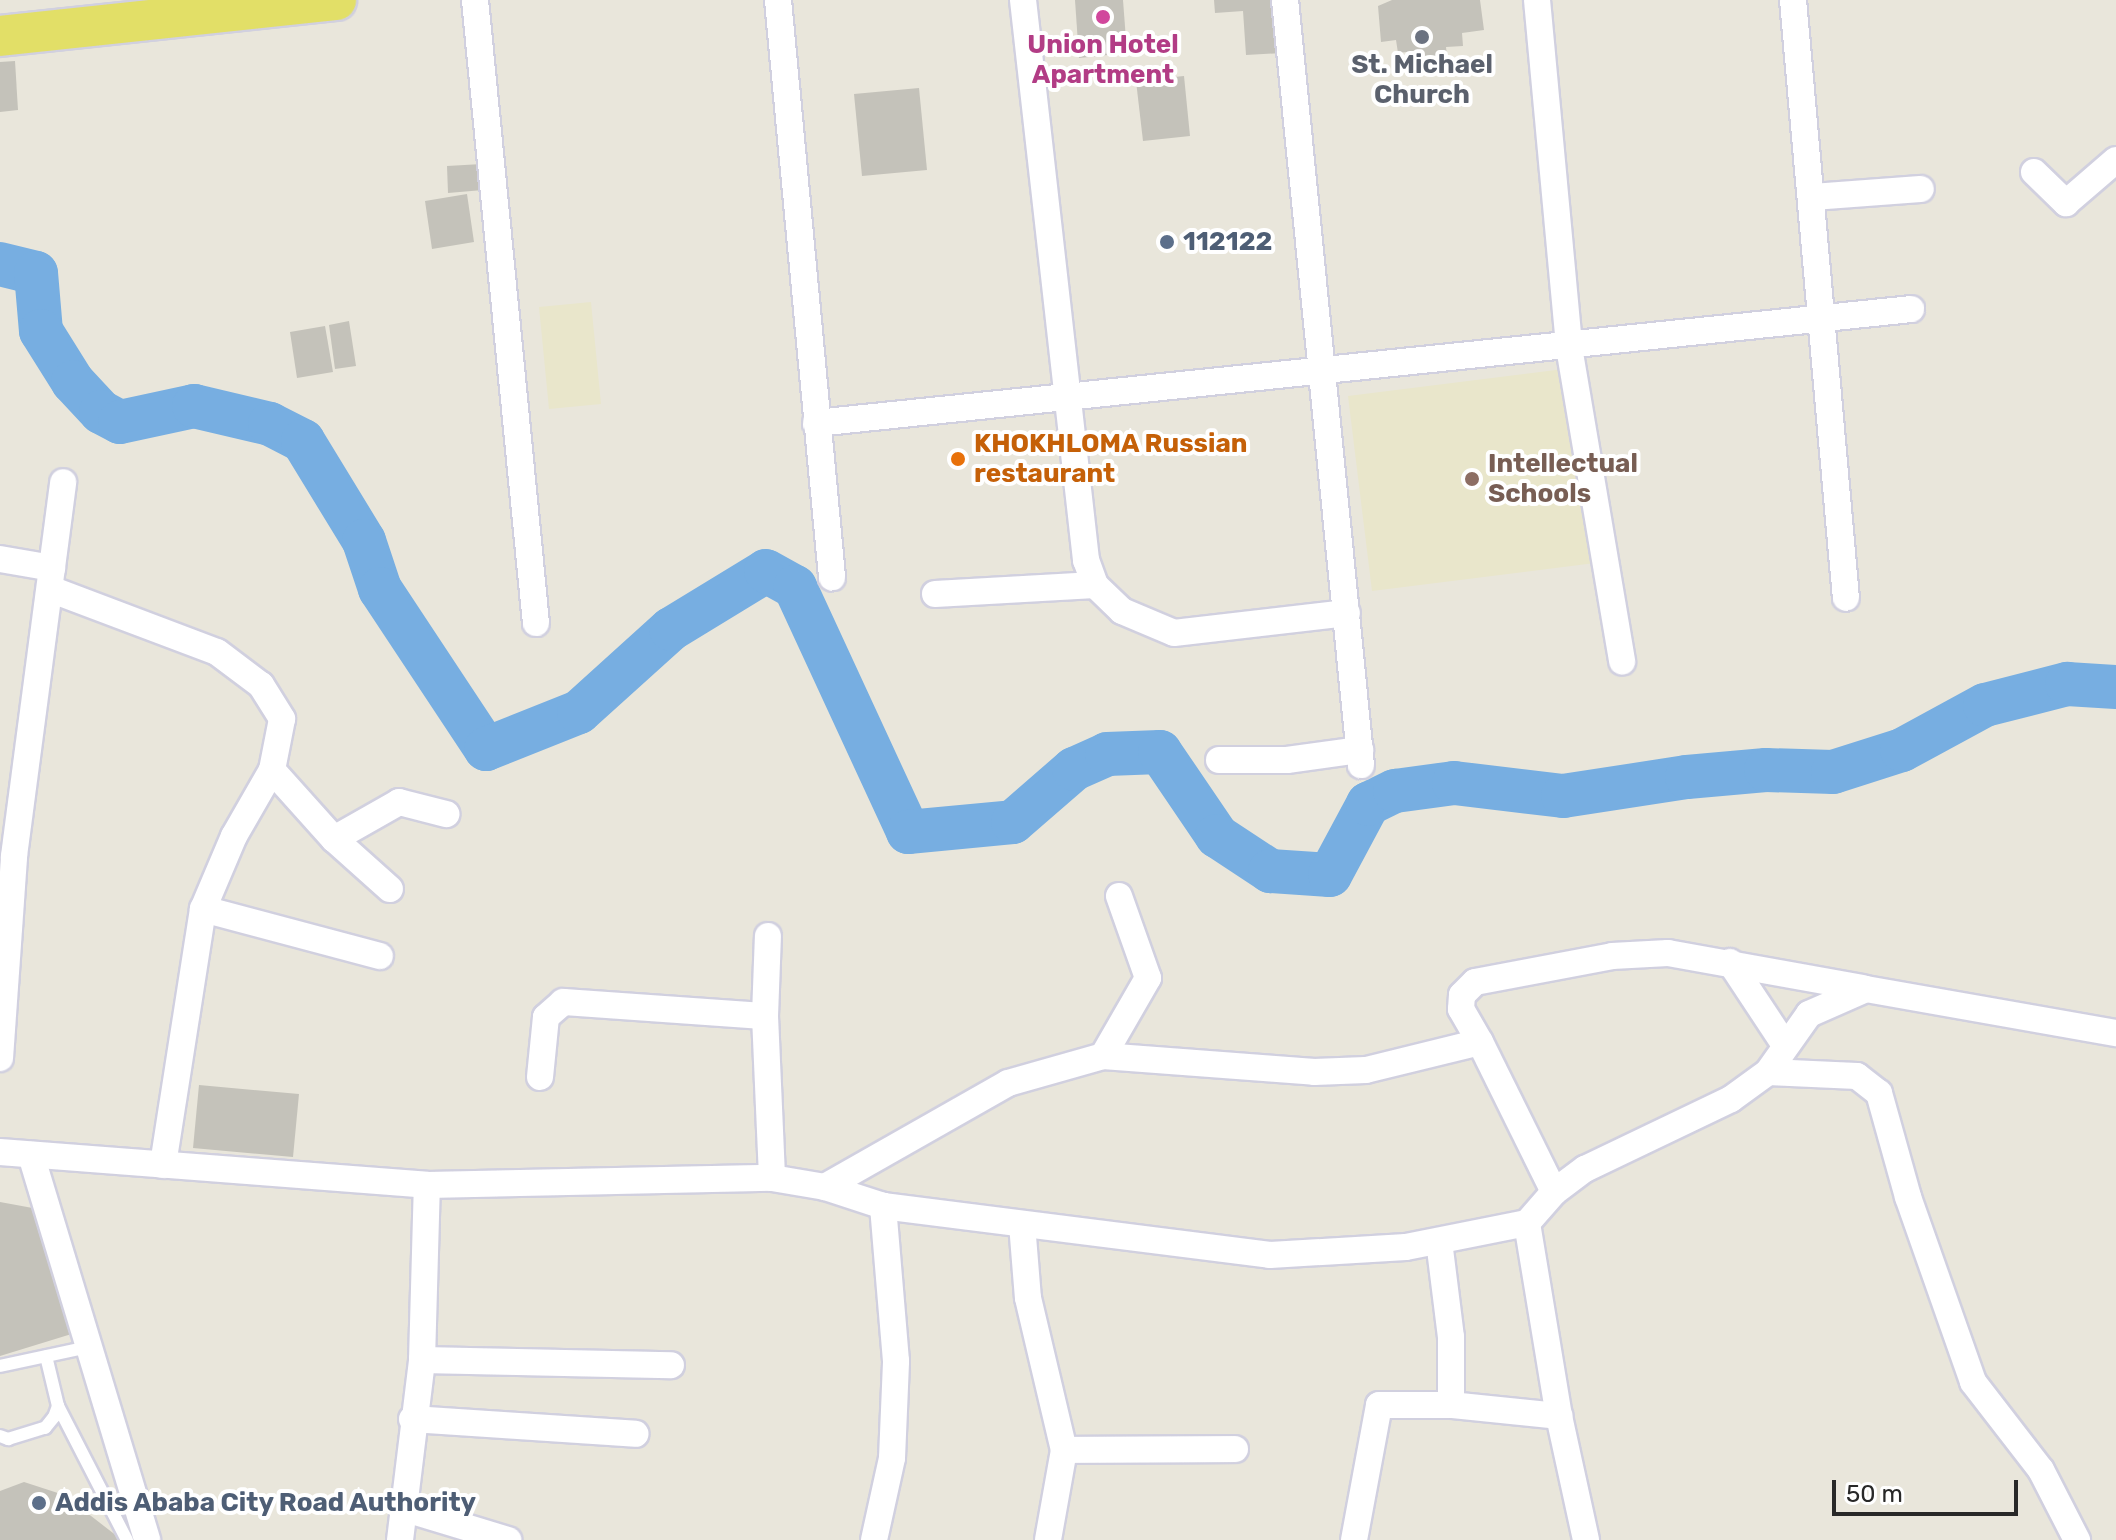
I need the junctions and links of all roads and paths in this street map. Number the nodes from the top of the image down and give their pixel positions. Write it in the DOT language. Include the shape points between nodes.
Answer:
graph roads {
  1 [pos="336,0"];
  2 [pos="475,0"];
  3 [pos="778,0"];
  4 [pos="1023,0"];
  5 [pos="1285,0"];
  6 [pos="1537,0"];
  7 [pos="1793,0"];
  8 [pos="0,36"];
  9 [pos="2116,160"];
  10 [pos="2034,172"];
  11 [pos="1921,189"];
  12 [pos="1812,197"];
  13 [pos="1911,309"];
  14 [pos="1825,315"];
  15 [pos="1569,347"];
  16 [pos="1320,372"];
  17 [pos="1068,395"];
  18 [pos="816,423"];
  19 [pos="63,482"];
  20 [pos="0,559"];
  21 [pos="832,577"];
  22 [pos="51,579"];
  23 [pos="1095,585"];
  24 [pos="935,594"];
  25 [pos="1846,598"];
  26 [pos="1347,613"];
  27 [pos="536,623"];
  28 [pos="1622,662"];
  29 [pos="1219,760"];
  30 [pos="272,770"];
  31 [pos="446,814"];
  32 [pos="334,839"];
  33 [pos="7,854"];
  34 [pos="390,889"];
  35 [pos="1119,896"];
  36 [pos="203,909"];
  37 [pos="768,936"];
  38 [pos="380,956"];
  39 [pos="1730,962"];
  40 [pos="1866,989"];
  41 [pos="765,1016"];
  42 [pos="2116,1033"];
  43 [pos="1480,1042"];
  44 [pos="1785,1045"];
  45 [pos="1103,1056"];
  46 [pos="0,1058"];
  47 [pos="1768,1072"];
  48 [pos="540,1077"];
  49 [pos="0,1152"];
  50 [pos="31,1155"];
  51 [pos="163,1165"];
  52 [pos="772,1178"];
  53 [pos="427,1185"];
  54 [pos="825,1187"];
  55 [pos="1554,1192"];
  56 [pos="883,1206"];
  57 [pos="1527,1223"];
  58 [pos="1022,1224"];
  59 [pos="1439,1241"];
  60 [pos="92,1346"];
  61 [pos="46,1356"];
  62 [pos="422,1360"];
  63 [pos="671,1365"];
  64 [pos="0,1366"];
  65 [pos="1451,1405"];
  66 [pos="58,1406"];
  67 [pos="1559,1416"];
  68 [pos="412,1419"];
  69 [pos="635,1434"];
  70 [pos="0,1436"];
  71 [pos="1235,1449"];
  72 [pos="1064,1450"];
  73 [pos="406,1509"];
  74 [pos="127,1540"];
  75 [pos="147,1540"];
  76 [pos="400,1540"];
  77 [pos="508,1540"];
  78 [pos="874,1540"];
  79 [pos="1048,1540"];
  80 [pos="1354,1540"];
  81 [pos="1586,1540"];
  82 [pos="2077,1540"];
  1 -- 8 [label="main road"];
  2 -- 27 [label="street"];
  3 -- 18 [label="street"];
  4 -- 17 [label="street"];
  5 -- 16 [label="street"];
  6 -- 15 [label="street"];
  7 -- 12 [label="street"];
  9 -- 10 [label="street" via="2066,203"];
  11 -- 12 [label="street"];
  12 -- 14 [label="street"];
  13 -- 14 [label="street"];
  14 -- 15 [label="street"];
  14 -- 25 [label="street"];
  15 -- 16 [label="street"];
  15 -- 28 [label="street"];
  16 -- 17 [label="street"];
  16 -- 26 [label="street"];
  17 -- 18 [label="street"];
  17 -- 23 [label="street" via="1086,560"];
  18 -- 21 [label="street"];
  19 -- 22 [label="street"];
  20 -- 22 [label="street"];
  22 -- 30 [label="street" via="241,667 275,701 282,719"];
  22 -- 33 [label="street"];
  23 -- 24 [label="street"];
  23 -- 26 [label="street" via="1122,611 1174,633"];
  26 -- 29 [label="street" via="1360,757"];
  30 -- 32 [label="street"];
  30 -- 36 [label="street" via="234,836"];
  31 -- 32 [label="street" via="399,802"];
  32 -- 34 [label="street"];
  33 -- 46 [label="street"];
  35 -- 45 [label="street" via="1148,978"];
  36 -- 38 [label="street"];
  36 -- 51 [label="street"];
  37 -- 41 [label="street"];
  39 -- 40 [label="street"];
  39 -- 43 [label="street" via="1668,953 1612,956 1475,982 1462,995 1461,1009"];
  39 -- 44 [label="street"];
  40 -- 42 [label="street"];
  40 -- 44 [label="street" via="1824,1003"];
  41 -- 48 [label="street" via="563,1002 546,1017"];
  41 -- 52 [label="street"];
  43 -- 45 [label="street" via="1366,1070 1314,1072"];
  43 -- 55 [label="street"];
  44 -- 47 [label="street"];
  45 -- 54 [label="street" via="1008,1083"];
  47 -- 55 [label="street" via="1708,1114 1585,1169"];
  47 -- 82 [label="street" via="1857,1076 1879,1093 1908,1197 1973,1382 2041,1470"];
  49 -- 50 [label="street"];
  50 -- 51 [label="street"];
  50 -- 60 [label="street"];
  51 -- 53 [label="street"];
  52 -- 53 [label="street"];
  52 -- 54 [label="street"];
  53 -- 62 [label="street"];
  54 -- 56 [label="street"];
  55 -- 57 [label="street"];
  56 -- 58 [label="street"];
  56 -- 78 [label="street" via="896,1361 892,1458"];
  57 -- 59 [label="street"];
  57 -- 67 [label="street"];
  58 -- 59 [label="street" via="1270,1255"];
  58 -- 72 [label="street" via="1028,1298"];
  59 -- 65 [label="street" via="1451,1337"];
  60 -- 61 [label="lane"];
  60 -- 75 [label="street"];
  61 -- 64 [label="lane"];
  61 -- 66 [label="lane"];
  62 -- 63 [label="street"];
  62 -- 68 [label="street"];
  65 -- 67 [label="street"];
  65 -- 80 [label="street" via="1379,1405"];
  66 -- 70 [label="lane" via="45,1428 8,1439"];
  66 -- 74 [label="lane"];
  67 -- 81 [label="street"];
  68 -- 69 [label="street"];
  68 -- 73 [label="street"];
  71 -- 72 [label="street"];
  72 -- 79 [label="street"];
  73 -- 76 [label="street"];
  73 -- 77 [label="street"];
}
